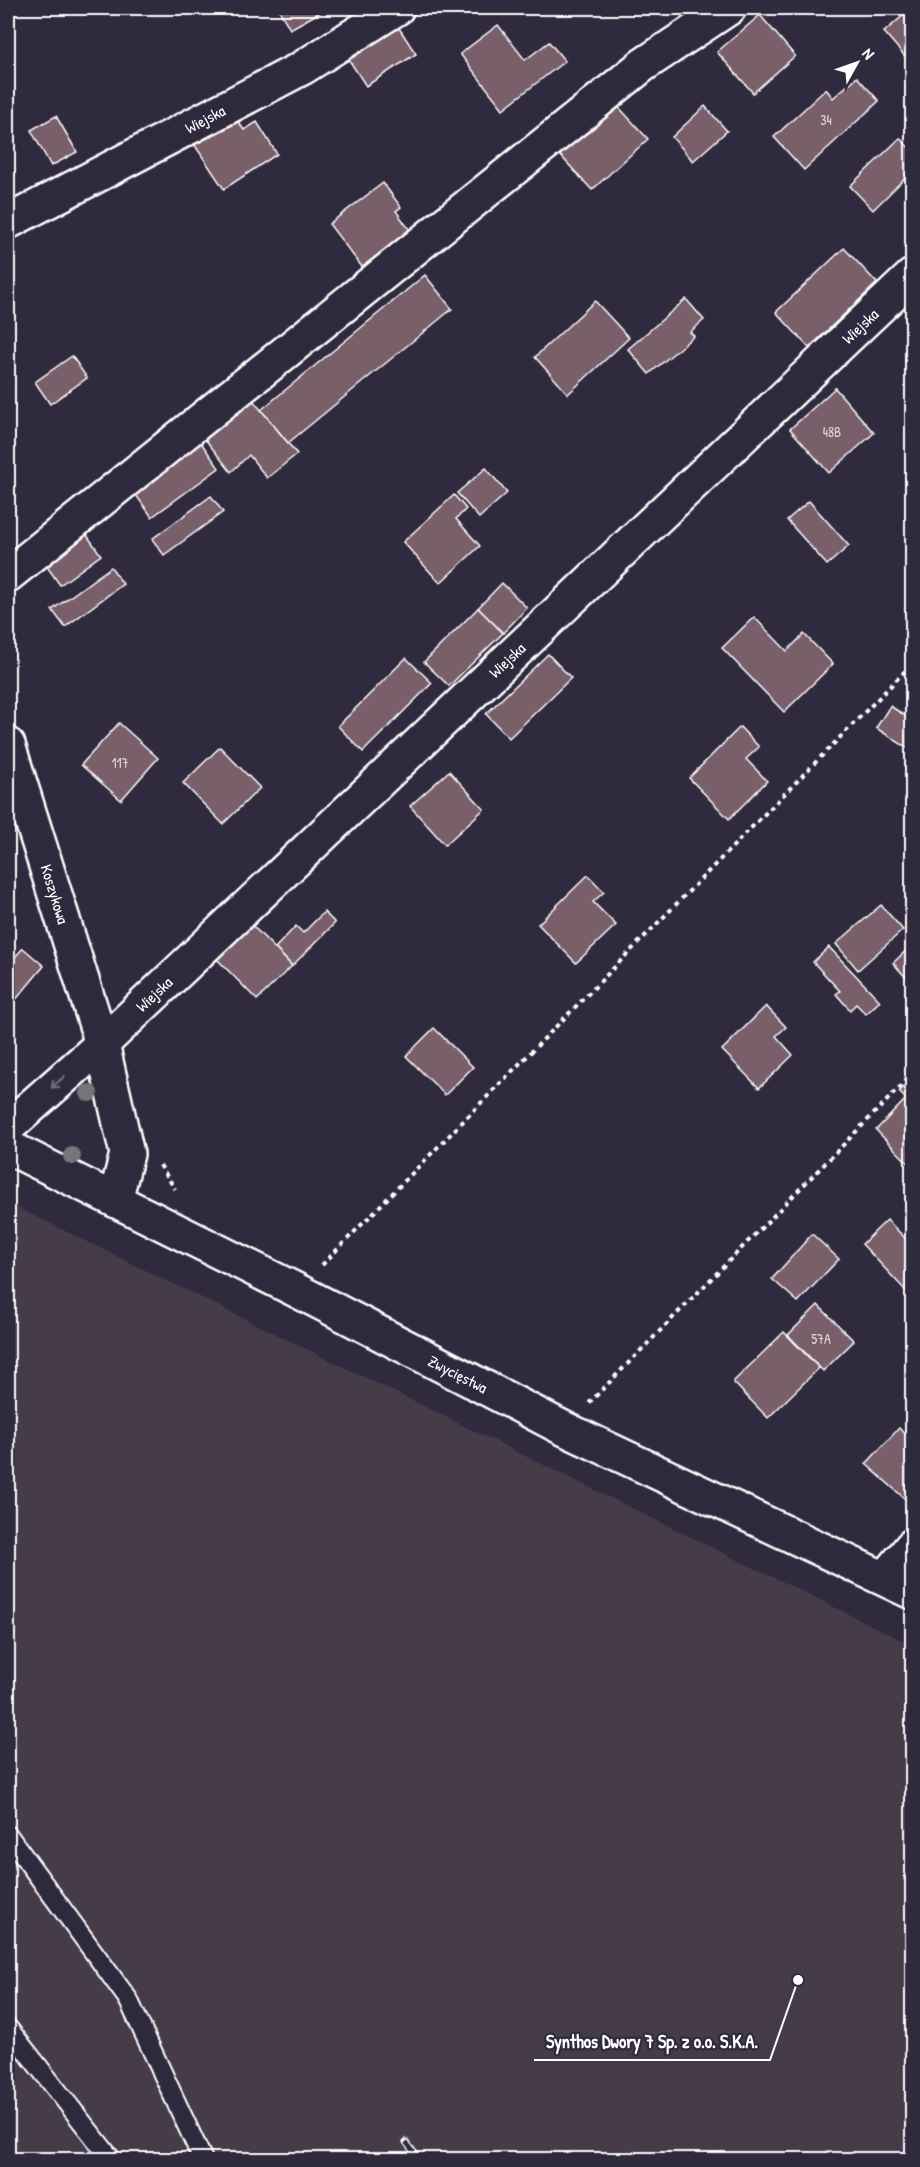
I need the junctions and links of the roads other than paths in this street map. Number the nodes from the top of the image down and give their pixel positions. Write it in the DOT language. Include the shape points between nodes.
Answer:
graph roads {
  1 [pos="397,8"];
  2 [pos="729,8"];
  3 [pos="8,222"];
  4 [pos="912,276"];
  5 [pos="8,575"];
  6 [pos="8,745"];
  7 [pos="102,1044"];
  8 [pos="8,1127"];
  9 [pos="8,1147"];
  10 [pos="115,1200"];
  11 [pos="912,1546"];
  12 [pos="899,1586"];
  13 [pos="8,1835"];
  14 [pos="8,2028"];
  15 [pos="112,2160"];
  16 [pos="203,2160"];
  1 -- 3 [label="street, Wiejska" via="302,68"];
  2 -- 5 [label="street" via="643,65"];
  4 -- 7 [label="street, Wiejska"];
  6 -- 7 [label="street, Koszykowa"];
  7 -- 8 [label="street, one-way"];
  7 -- 10 [label="street, Koszykowa" via="127,1154"];
  9 -- 10 [label="street, Zwycięstwa"];
  10 -- 12 [label="street, Zwycięstwa" via="563,1428"];
  11 -- 12 [label="street"];
  13 -- 16 [label="lane" via="128,1999"];
  14 -- 15 [label="lane"];
}
